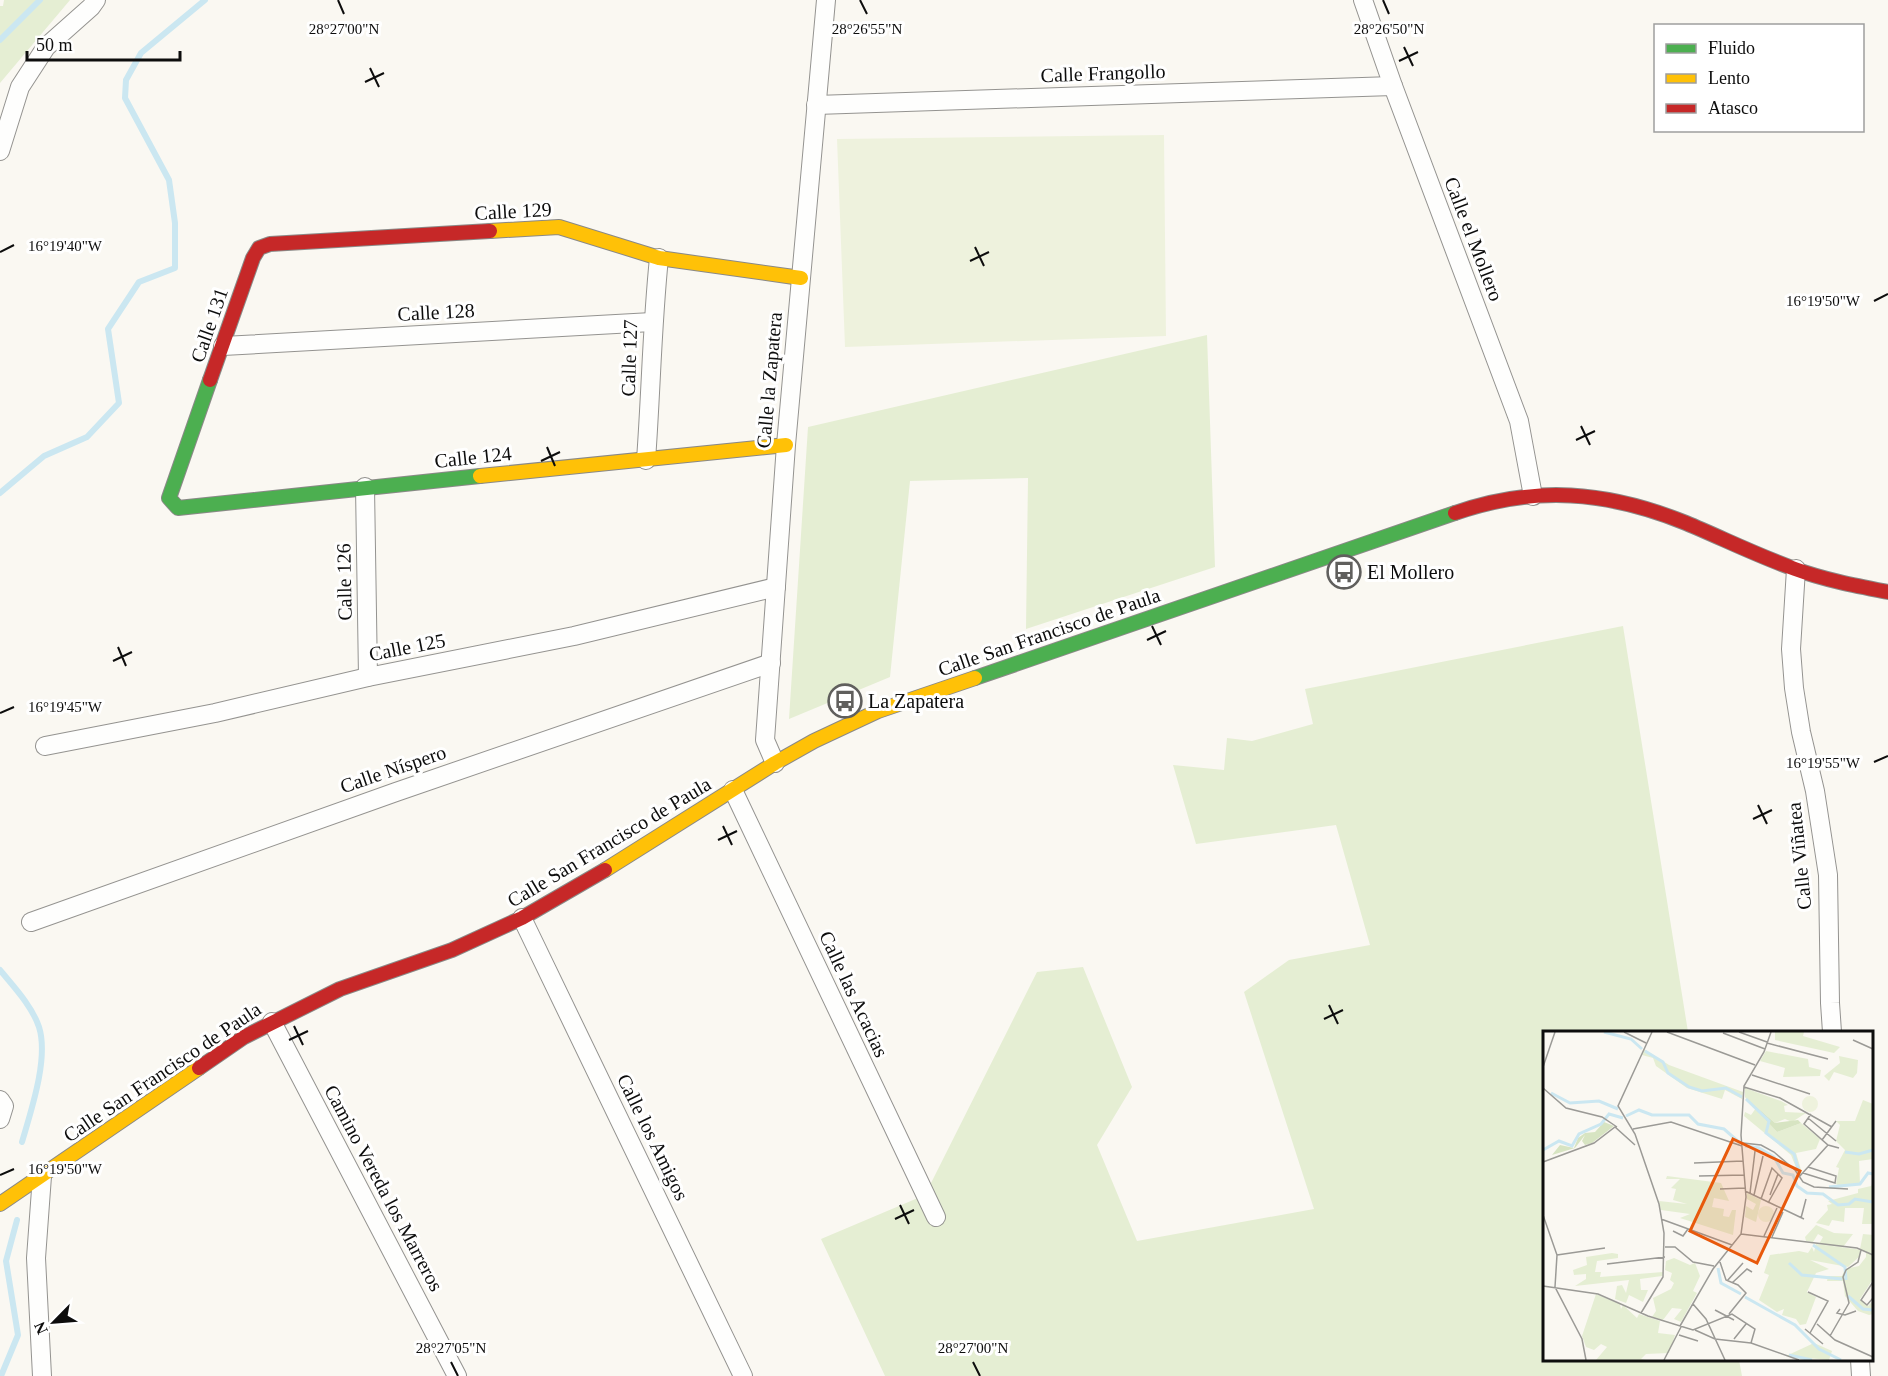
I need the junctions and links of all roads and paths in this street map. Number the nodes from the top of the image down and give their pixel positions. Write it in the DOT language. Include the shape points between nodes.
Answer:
graph roads {
  1 [pos="96,0"];
  2 [pos="826,0"];
  3 [pos="1363,0"];
  4 [pos="1393,86"];
  5 [pos="816,105"];
  6 [pos="0,151"];
  7 [pos="259,248"];
  8 [pos="659,258"];
  9 [pos="801,278"];
  10 [pos="652,322"];
  11 [pos="223,346"];
  12 [pos="786,445"];
  13 [pos="646,460"];
  14 [pos="365,487"];
  15 [pos="1533,496"];
  16 [pos="169,498"];
  17 [pos="1796,569"];
  18 [pos="776,587"];
  19 [pos="1888,592"];
  20 [pos="771,663"];
  21 [pos="368,677"];
  22 [pos="45,746"];
  23 [pos="775,764"];
  24 [pos="733,790"];
  25 [pos="522,918"];
  26 [pos="31,922"];
  27 [pos="272,1022"];
  28 [pos="1832,1031"];
  29 [pos="0,1100"];
  30 [pos="0,1119"];
  31 [pos="42,1176"];
  32 [pos="0,1204"];
  33 [pos="936,1217"];
  34 [pos="1860,1361"];
  35 [pos="42,1376"];
  36 [pos="457,1376"];
  37 [pos="743,1376"];
  38 [pos="1861,1376"];
  1 -- 6 [label="street" via="46,47 20,87"];
  2 -- 5 [label="street, Calle la Zapatera"];
  3 -- 4 [label="street, Calle el Mollero"];
  4 -- 5 [label="street, Calle Frangollo"];
  4 -- 15 [label="street, Calle el Mollero" via="1519,421"];
  5 -- 9 [label="street, Calle la Zapatera"];
  7 -- 8 [label="main road, Calle 129" via="270,244 559,227"];
  7 -- 11 [label="main road, Calle 131"];
  8 -- 9 [label="main road, Calle 129"];
  8 -- 10 [label="street, Calle 127"];
  9 -- 12 [label="street, Calle la Zapatera"];
  10 -- 11 [label="street, Calle 128"];
  10 -- 13 [label="street, Calle 127"];
  11 -- 16 [label="main road, Calle 131"];
  12 -- 13 [label="main road, Calle 124"];
  12 -- 18 [label="street, Calle la Zapatera"];
  13 -- 14 [label="main road, Calle 124"];
  14 -- 16 [label="main road, Calle 124" via="178,508"];
  14 -- 21 [label="street, Calle 126"];
  15 -- 17 [label="main road, Calle San Francisco de Paula" via="1605,498 1653,509"];
  15 -- 23 [label="main road, Calle San Francisco de Paula" via="1481,504 878,711"];
  17 -- 19 [label="main road, Calle San Francisco de Paula"];
  17 -- 28 [label="street, Calle Viñatea" via="1791,649 1794,688 1828,875"];
  18 -- 20 [label="street, Calle la Zapatera"];
  18 -- 21 [label="street, Calle 125" via="574,636"];
  20 -- 23 [label="street, Calle la Zapatera" via="765,740"];
  20 -- 26 [label="street, Calle Níspero"];
  21 -- 22 [label="street, Calle 125" via="214,713"];
  23 -- 24 [label="main road, Calle San Francisco de Paula"];
  24 -- 25 [label="main road, Calle San Francisco de Paula"];
  24 -- 33 [label="street, Calle las Acacias"];
  25 -- 27 [label="main road, Calle San Francisco de Paula" via="452,950 340,989"];
  25 -- 37 [label="street, Calle los Amigos"];
  27 -- 31 [label="main road, Calle San Francisco de Paula" via="244,1037"];
  27 -- 36 [label="street, Camino Vereda los Marreros"];
  29 -- 30 [label="street" via="4,1106"];
  31 -- 32 [label="main road, Calle San Francisco de Paula"];
  31 -- 35 [label="street" via="36,1258"];
  34 -- 38 [label="street"];
}
